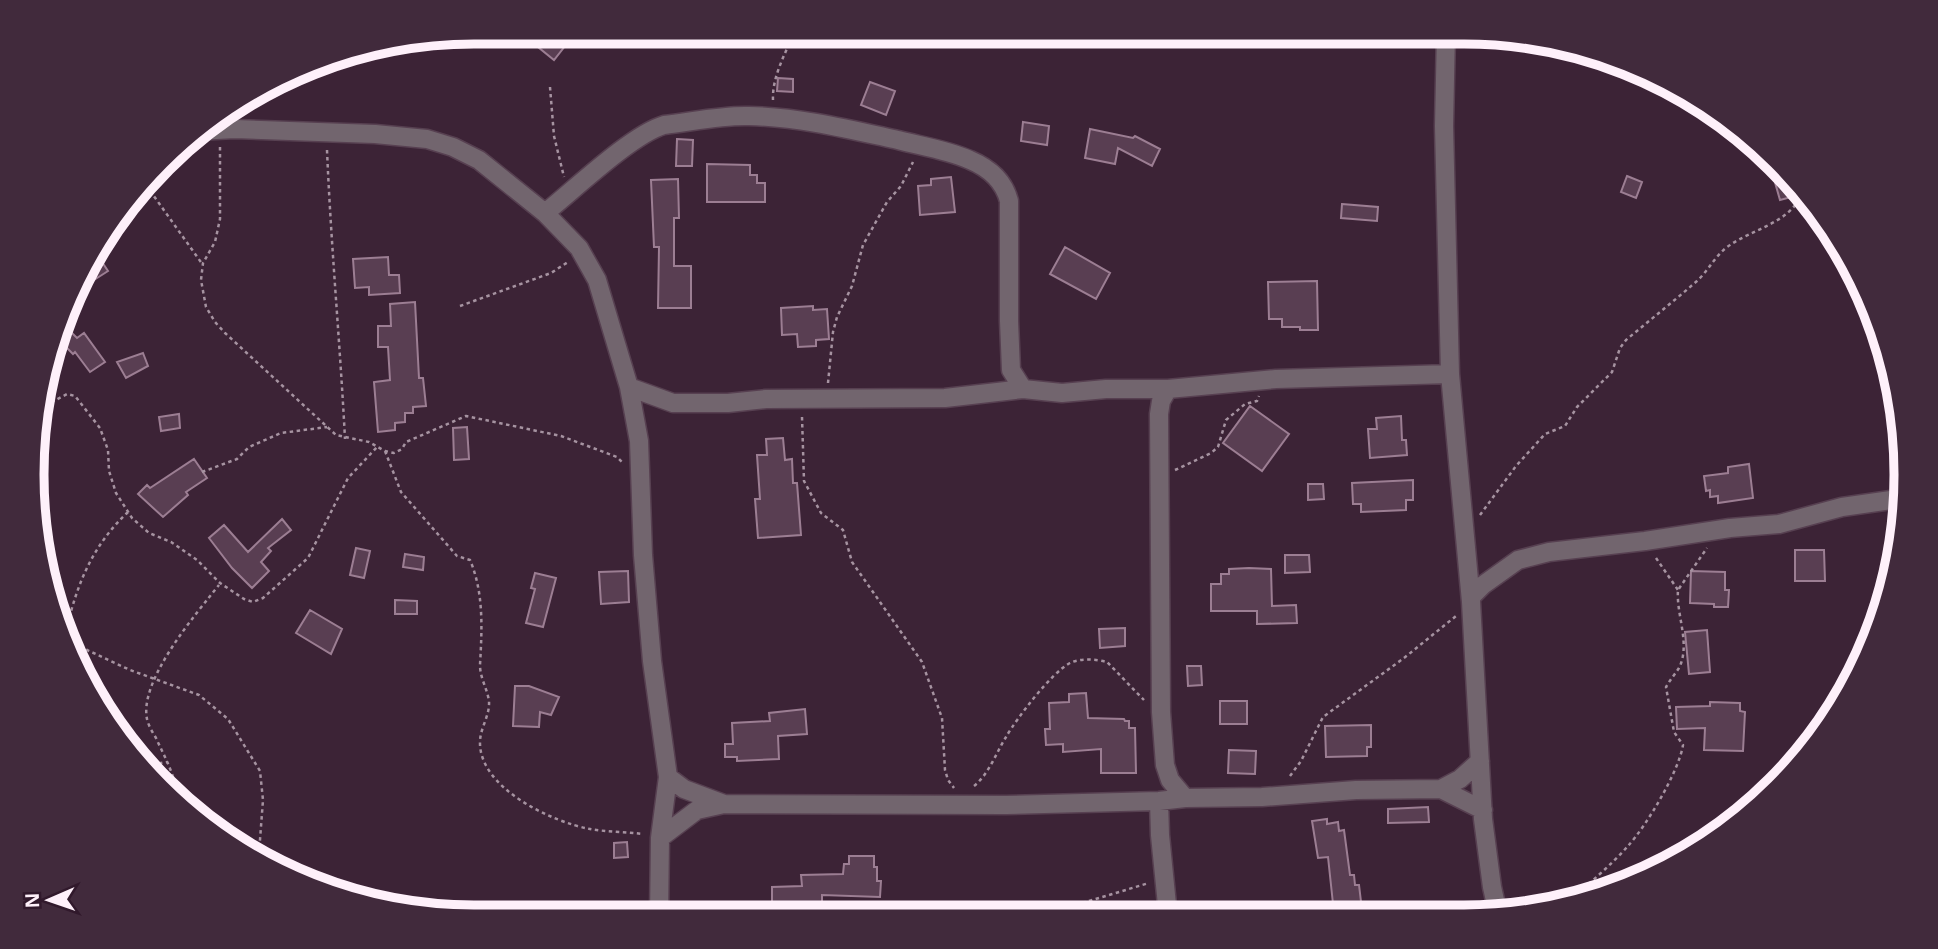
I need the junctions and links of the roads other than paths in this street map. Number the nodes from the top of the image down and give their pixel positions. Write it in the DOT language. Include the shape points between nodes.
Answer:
graph roads {
  1 [pos="1446,44"];
  2 [pos="216,130"];
  3 [pos="545,213"];
  4 [pos="1450,373"];
  5 [pos="629,387"];
  6 [pos="1023,389"];
  7 [pos="1168,389"];
  8 [pos="1893,500"];
  9 [pos="1471,600"];
  10 [pos="1480,761"];
  11 [pos="1167,771"];
  12 [pos="668,777"];
  13 [pos="1441,789"];
  14 [pos="1185,797"];
  15 [pos="1154,801"];
  16 [pos="724,804"];
  17 [pos="1483,810"];
  18 [pos="660,837"];
  19 [pos="1496,904"];
  20 [pos="659,905"];
  21 [pos="1167,905"];
  1 -- 4 [label="street"];
  2 -- 3 [label="street" via="427,139 479,160"];
  3 -- 5 [label="street" via="579,248 597,280"];
  3 -- 6 [label="street" via="652,128 664,125 745,115 774,117 829,124 971,160 999,178 1006,191 1012,370"];
  4 -- 7 [label="street" via="1264,380"];
  4 -- 9 [label="street"];
  5 -- 6 [label="street" via="673,403 728,404 945,398"];
  5 -- 12 [label="street" via="639,441 652,661"];
  6 -- 7 [label="street" via="1062,393"];
  7 -- 11 [label="street" via="1158,414 1161,712"];
  8 -- 9 [label="street" via="1842,507 1779,524 1549,552 1518,560 1483,584"];
  9 -- 10 [label="street"];
  10 -- 13 [label="street"];
  10 -- 17 [label="street"];
  11 -- 14 [label="street"];
  11 -- 15 [label="street"];
  12 -- 16 [label="street" via="684,789"];
  12 -- 18 [label="street"];
  13 -- 14 [label="street"];
  13 -- 17 [label="street"];
  14 -- 15 [label="street"];
  15 -- 16 [label="street"];
  15 -- 21 [label="street"];
  16 -- 18 [label="street" via="697,810"];
  17 -- 19 [label="street"];
  18 -- 20 [label="street"];
}
